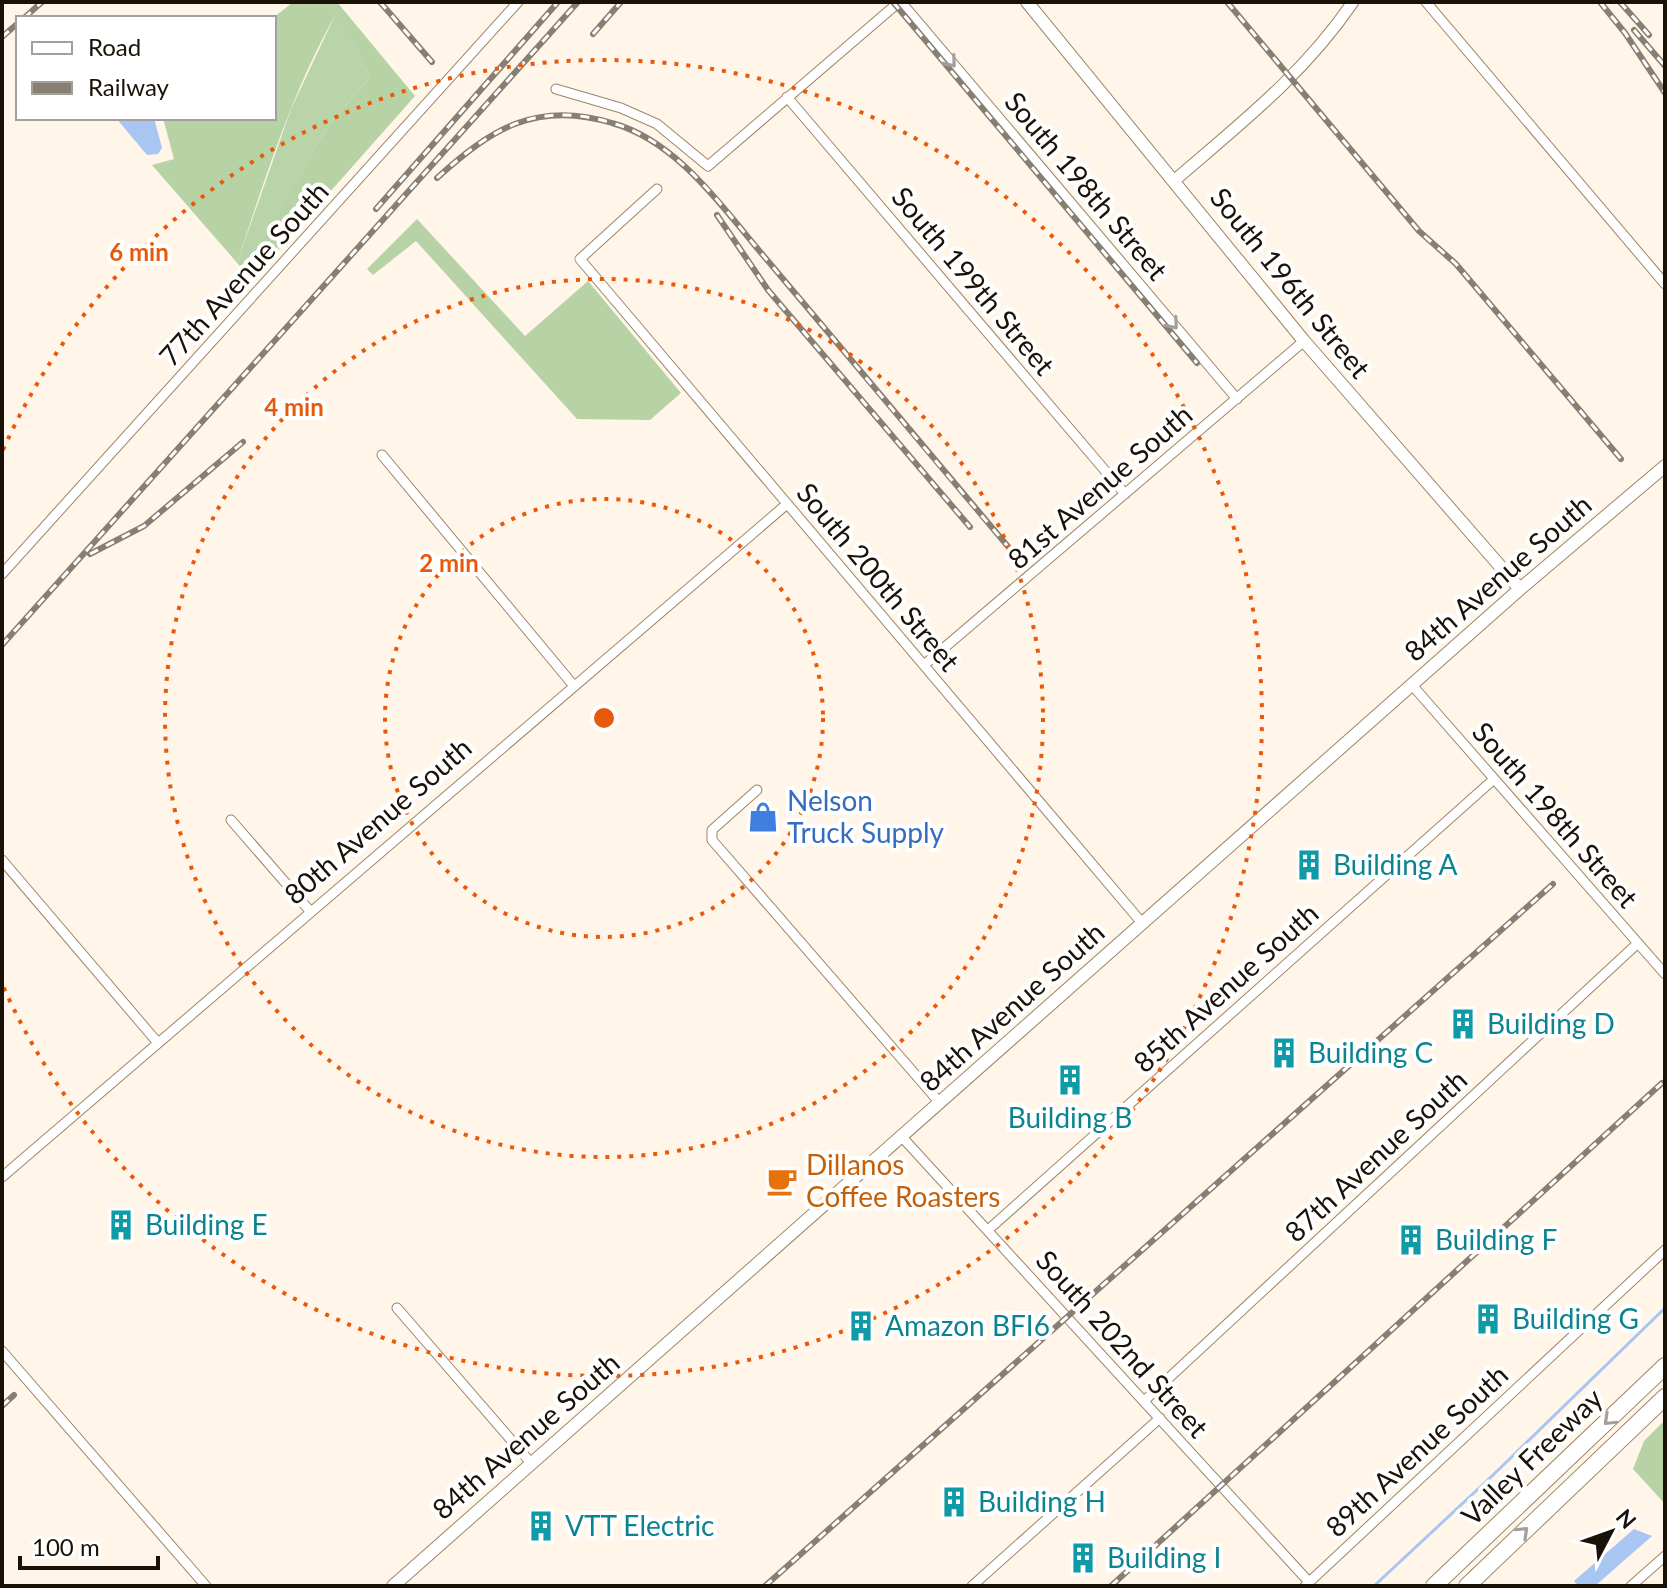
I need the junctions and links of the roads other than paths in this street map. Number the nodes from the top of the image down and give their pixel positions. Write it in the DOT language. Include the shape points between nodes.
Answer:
graph roads {
  1 [pos="518,2"];
  2 [pos="900,2"];
  3 [pos="1027,2"];
  4 [pos="1353,2"];
  5 [pos="1426,2"];
  6 [pos="556,89"];
  7 [pos="787,97"];
  8 [pos="1175,180"];
  9 [pos="657,189"];
  10 [pos="1665,284"];
  11 [pos="1304,341"];
  12 [pos="1237,399"];
  13 [pos="382,455"];
  14 [pos="1665,466"];
  15 [pos="1125,494"];
  16 [pos="787,504"];
  17 [pos="2,574"];
  18 [pos="1520,589"];
  19 [pos="924,665"];
  20 [pos="1412,685"];
  21 [pos="574,686"];
  22 [pos="1494,779"];
  23 [pos="757,790"];
  24 [pos="231,820"];
  25 [pos="2,860"];
  26 [pos="310,911"];
  27 [pos="1142,923"];
  28 [pos="1638,943"];
  29 [pos="1665,974"];
  30 [pos="158,1043"];
  31 [pos="940,1103"];
  32 [pos="902,1137"];
  33 [pos="2,1177"];
  34 [pos="988,1230"];
  35 [pos="1665,1250"];
  36 [pos="397,1308"];
  37 [pos="2,1351"];
  38 [pos="1665,1366"];
  39 [pos="1665,1397"];
  40 [pos="1144,1401"];
  41 [pos="1160,1418"];
  42 [pos="531,1463"];
  43 [pos="1665,1556"];
  44 [pos="1307,1584"];
  45 [pos="206,1586"];
  46 [pos="393,1586"];
  47 [pos="972,1586"];
  48 [pos="1434,1586"];
  49 [pos="1467,1586"];
  50 [pos="1631,1586"];
  1 -- 17 [label="street, 77th Avenue South"];
  2 -- 7 [label="street"];
  2 -- 12 [label="street, South 198th Street, one-way"];
  3 -- 8 [label="main road, South 196th Street"];
  4 -- 8 [label="street" via="1292,78"];
  5 -- 10 [label="street"];
  6 -- 7 [label="street" via="657,124 708,166"];
  7 -- 15 [label="street, South 199th Street"];
  8 -- 11 [label="main road, South 196th Street"];
  9 -- 16 [label="street, South 200th Street" via="580,259"];
  11 -- 12 [label="street, 81st Avenue South"];
  11 -- 18 [label="main road, South 196th Street"];
  12 -- 15 [label="street, 81st Avenue South"];
  13 -- 21 [label="street"];
  14 -- 18 [label="main road, 84th Avenue South"];
  15 -- 19 [label="street, 81st Avenue South"];
  16 -- 19 [label="street, South 200th Street"];
  16 -- 21 [label="street, 80th Avenue South"];
  18 -- 20 [label="main road, 84th Avenue South"];
  19 -- 27 [label="street, South 200th Street"];
  20 -- 22 [label="street, South 198th Street"];
  20 -- 27 [label="main road, 84th Avenue South"];
  21 -- 26 [label="street, 80th Avenue South"];
  22 -- 28 [label="street, South 198th Street"];
  22 -- 34 [label="street, 85th Avenue South"];
  23 -- 31 [label="street" via="712,830 712,840"];
  24 -- 26 [label="street"];
  25 -- 30 [label="street"];
  26 -- 30 [label="street, 80th Avenue South"];
  27 -- 31 [label="main road, 84th Avenue South"];
  28 -- 29 [label="street, South 198th Street"];
  28 -- 40 [label="street, 87th Avenue South"];
  30 -- 33 [label="street, 80th Avenue South"];
  31 -- 32 [label="main road, 84th Avenue South"];
  32 -- 34 [label="street, South 202nd Street"];
  32 -- 42 [label="main road, 84th Avenue South"];
  34 -- 40 [label="street, South 202nd Street"];
  35 -- 44 [label="street, 89th Avenue South"];
  36 -- 42 [label="street"];
  37 -- 45 [label="street"];
  38 -- 48 [label="highway, Valley Freeway, one-way"];
  49 -- 39 [label="highway, Valley Freeway, one-way"];
  40 -- 41 [label="street, South 202nd Street"];
  41 -- 44 [label="street, South 202nd Street"];
  41 -- 47 [label="street"];
  42 -- 46 [label="main road, 84th Avenue South"];
  43 -- 50 [label="street"];
}
